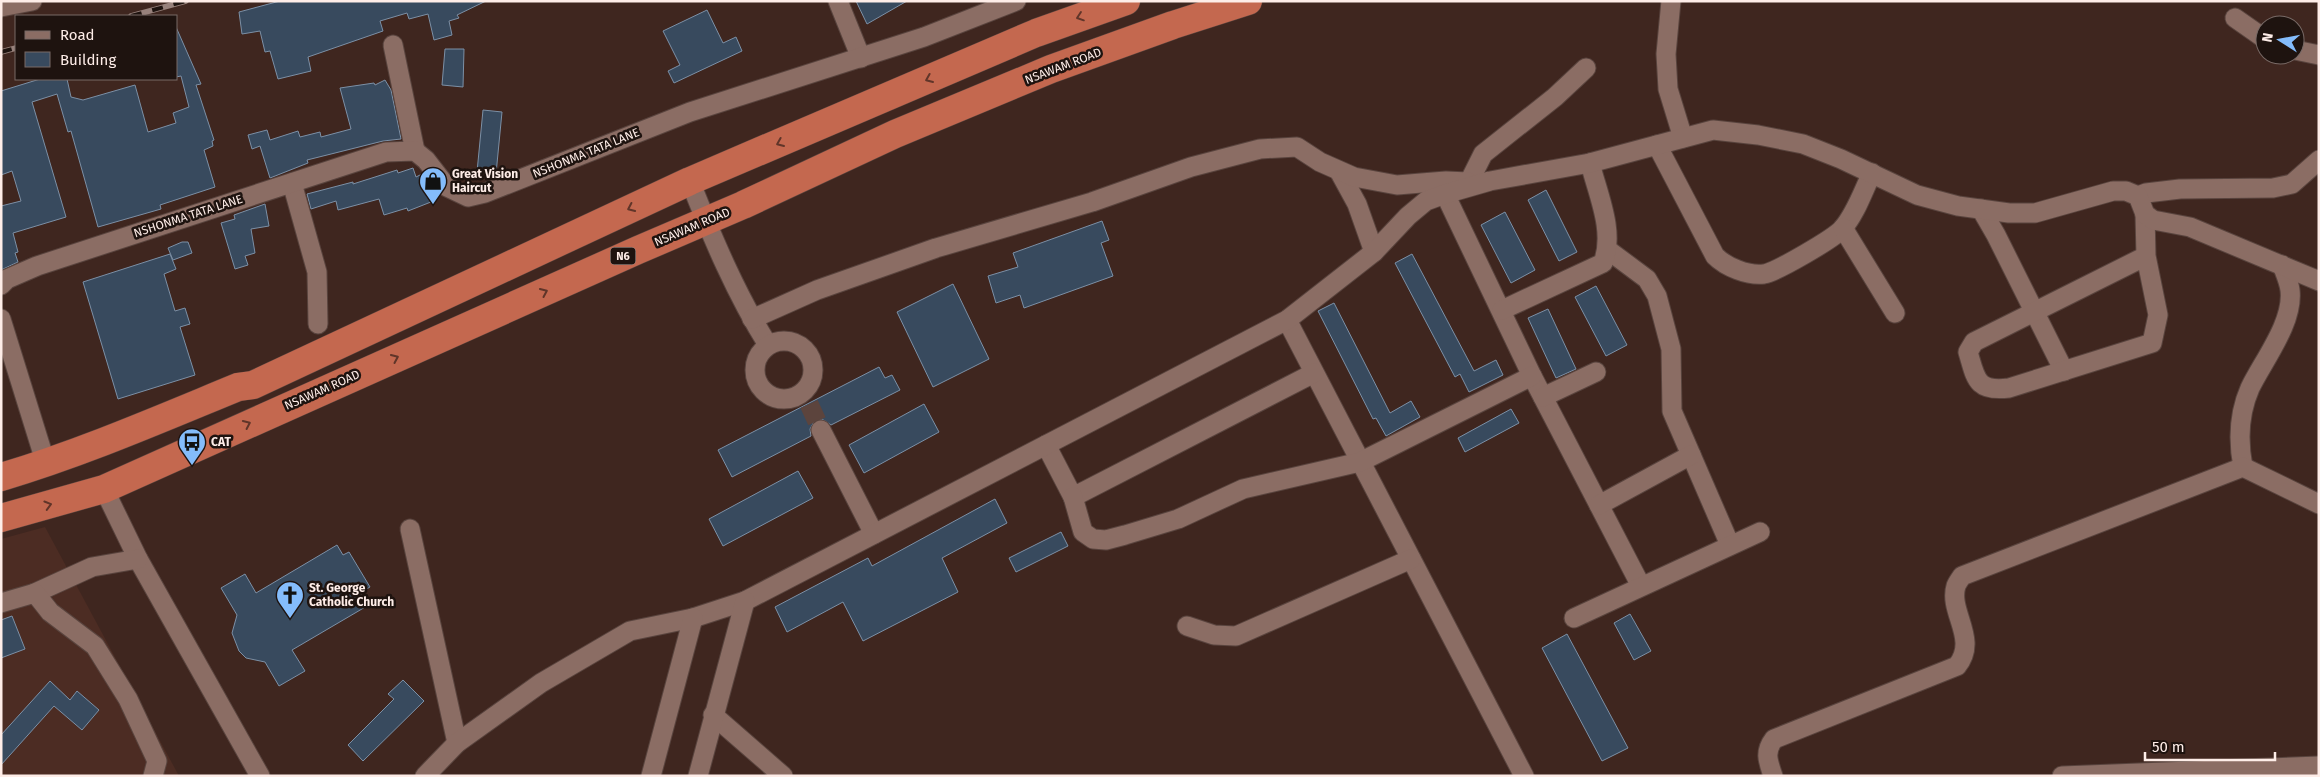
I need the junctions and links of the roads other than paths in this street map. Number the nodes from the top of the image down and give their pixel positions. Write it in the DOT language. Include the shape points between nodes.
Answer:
graph roads {
  1 [pos="32,1"];
  2 [pos="838,1"];
  3 [pos="1016,1"];
  4 [pos="1126,1"];
  5 [pos="1248,1"];
  6 [pos="1671,1"];
  7 [pos="1,7"];
  8 [pos="2235,18"];
  9 [pos="2255,33"];
  10 [pos="393,44"];
  11 [pos="2305,52"];
  12 [pos="2319,55"];
  13 [pos="861,58"];
  14 [pos="1586,68"];
  15 [pos="1683,138"];
  16 [pos="1657,145"];
  17 [pos="416,151"];
  18 [pos="2319,160"];
  19 [pos="1590,163"];
  20 [pos="1339,170"];
  21 [pos="1872,173"];
  22 [pos="690,181"];
  23 [pos="1490,181"];
  24 [pos="1469,182"];
  25 [pos="292,183"];
  26 [pos="1445,194"];
  27 [pos="2138,196"];
  28 [pos="1981,209"];
  29 [pos="2145,214"];
  30 [pos="706,221"];
  31 [pos="1843,228"];
  32 [pos="1608,250"];
  33 [pos="1374,252"];
  34 [pos="2146,256"];
  35 [pos="2282,265"];
  36 [pos="2319,281"];
  37 [pos="1,285"];
  38 [pos="1502,310"];
  39 [pos="2034,311"];
  40 [pos="1895,313"];
  41 [pos="1,319"];
  42 [pos="752,319"];
  43 [pos="1287,320"];
  44 [pos="318,324"];
  45 [pos="768,345"];
  46 [pos="2064,370"];
  47 [pos="1596,372"];
  48 [pos="1314,374"];
  49 [pos="1532,376"];
  50 [pos="1543,397"];
  51 [pos="821,430"];
  52 [pos="1046,445"];
  53 [pos="1691,456"];
  54 [pos="1360,462"];
  55 [pos="46,464"];
  56 [pos="2243,467"];
  57 [pos="1,477"];
  58 [pos="104,489"];
  59 [pos="1073,497"];
  60 [pos="2319,504"];
  61 [pos="1599,505"];
  62 [pos="1,518"];
  63 [pos="410,529"];
  64 [pos="1760,532"];
  65 [pos="874,534"];
  66 [pos="1730,545"];
  67 [pos="1411,558"];
  68 [pos="138,559"];
  69 [pos="1641,586"];
  70 [pos="35,593"];
  71 [pos="745,601"];
  72 [pos="1,604"];
  73 [pos="693,618"];
  74 [pos="1574,618"];
  75 [pos="1187,626"];
  76 [pos="713,716"];
  77 [pos="457,743"];
  78 [pos="2319,766"];
  79 [pos="153,776"];
  80 [pos="260,776"];
  81 [pos="425,776"];
  82 [pos="651,776"];
  83 [pos="698,776"];
  84 [pos="783,776"];
  85 [pos="1524,776"];
  86 [pos="1773,776"];
  87 [pos="2062,776"];
  1 -- 7 [label="street"];
  2 -- 13 [label="street"];
  3 -- 13 [label="street, NSHONMA TATA LANE"];
  4 -- 22 [label="highway, one-way" via="1036,33"];
  5 -- 30 [label="highway, NSAWAM ROAD / N6" via="1042,73 895,134"];
  6 -- 15 [label="street" via="1666,54 1668,89"];
  8 -- 9 [label="street"];
  10 -- 17 [label="street"];
  11 -- 12 [label="street"];
  13 -- 17 [label="street, NSHONMA TATA LANE" via="690,112 468,197 447,187"];
  14 -- 24 [label="street" via="1483,154"];
  15 -- 16 [label="street"];
  15 -- 21 [label="street" via="1713,130 1758,134 1803,144"];
  16 -- 19 [label="street"];
  16 -- 31 [label="street" via="1715,256 1734,269 1764,274 1821,246"];
  17 -- 25 [label="street, NSHONMA TATA LANE" via="386,152"];
  18 -- 27 [label="street" via="2292,184 2273,188 2180,189 2146,192"];
  19 -- 23 [label="street"];
  19 -- 32 [label="street" via="1609,236"];
  20 -- 24 [label="street" via="1354,177 1397,185"];
  20 -- 33 [label="street" via="1357,204"];
  20 -- 42 [label="street" via="1297,147 1260,149 1191,167 1092,202 936,248 817,290"];
  21 -- 28 [label="street" via="1917,195"];
  21 -- 31 [label="street"];
  22 -- 30 [label="street"];
  22 -- 55 [label="highway, one-way" via="253,385 238,387"];
  23 -- 24 [label="street"];
  23 -- 26 [label="street"];
  25 -- 37 [label="street, NSHONMA TATA LANE" via="37,266 7,279"];
  25 -- 44 [label="street" via="317,272"];
  26 -- 33 [label="street" via="1426,202 1408,216"];
  26 -- 38 [label="street"];
  27 -- 28 [label="street" via="2126,191 2113,192 2035,213"];
  27 -- 29 [label="street"];
  28 -- 39 [label="street"];
  29 -- 34 [label="street"];
  29 -- 35 [label="street" via="2153,220 2190,227"];
  30 -- 42 [label="street"];
  58 -- 30 [label="highway, NSAWAM ROAD / N6, one-way"];
  31 -- 40 [label="street"];
  32 -- 38 [label="street" via="1604,263"];
  32 -- 53 [label="street" via="1647,279 1657,296 1671,349 1672,411"];
  33 -- 43 [label="street"];
  34 -- 39 [label="street"];
  34 -- 46 [label="street" via="2158,315 2152,343"];
  35 -- 36 [label="street"];
  35 -- 56 [label="street" via="2290,291 2287,314 2242,411 2239,446"];
  38 -- 49 [label="street"];
  39 -- 46 [label="street"];
  39 -- 46 [label="street" via="1974,342 1968,352 1976,380 1995,390"];
  41 -- 55 [label="street"];
  42 -- 45 [label="street"];
  43 -- 48 [label="street"];
  43 -- 52 [label="street"];
  45 -- 45 [label="street" via="758,357 755,372 760,387 773,397 806,398 812,376 811,358 804,348 780,340"];
  47 -- 50 [label="street"];
  48 -- 54 [label="street"];
  48 -- 59 [label="street"];
  49 -- 50 [label="street"];
  49 -- 54 [label="street"];
  50 -- 61 [label="street"];
  51 -- 65 [label="street"];
  52 -- 59 [label="street"];
  52 -- 65 [label="street"];
  53 -- 61 [label="street"];
  53 -- 66 [label="street"];
  54 -- 59 [label="street" via="1243,489 1178,519 1106,540 1083,532"];
  54 -- 67 [label="street"];
  55 -- 57 [label="highway"];
  56 -- 60 [label="street"];
  56 -- 86 [label="street" via="1962,576 1956,586 1956,598 1966,646 1964,658 1957,666 1774,738 1768,747 1767,757"];
  62 -- 58 [label="highway, NSAWAM ROAD / N6, one-way"];
  58 -- 68 [label="street"];
  61 -- 69 [label="street"];
  63 -- 77 [label="street"];
  64 -- 66 [label="street"];
  65 -- 71 [label="street"];
  66 -- 69 [label="street"];
  67 -- 75 [label="street" via="1236,636 1214,635"];
  67 -- 85 [label="street"];
  68 -- 70 [label="street" via="92,567"];
  68 -- 80 [label="street"];
  69 -- 74 [label="street"];
  70 -- 72 [label="street"];
  70 -- 79 [label="street" via="50,612 95,646 128,699 157,761"];
  71 -- 73 [label="street"];
  71 -- 76 [label="street"];
  73 -- 77 [label="street" via="630,631 541,683"];
  73 -- 82 [label="street"];
  76 -- 83 [label="street"];
  76 -- 84 [label="street"];
  77 -- 81 [label="street"];
  78 -- 87 [label="street"];
}
